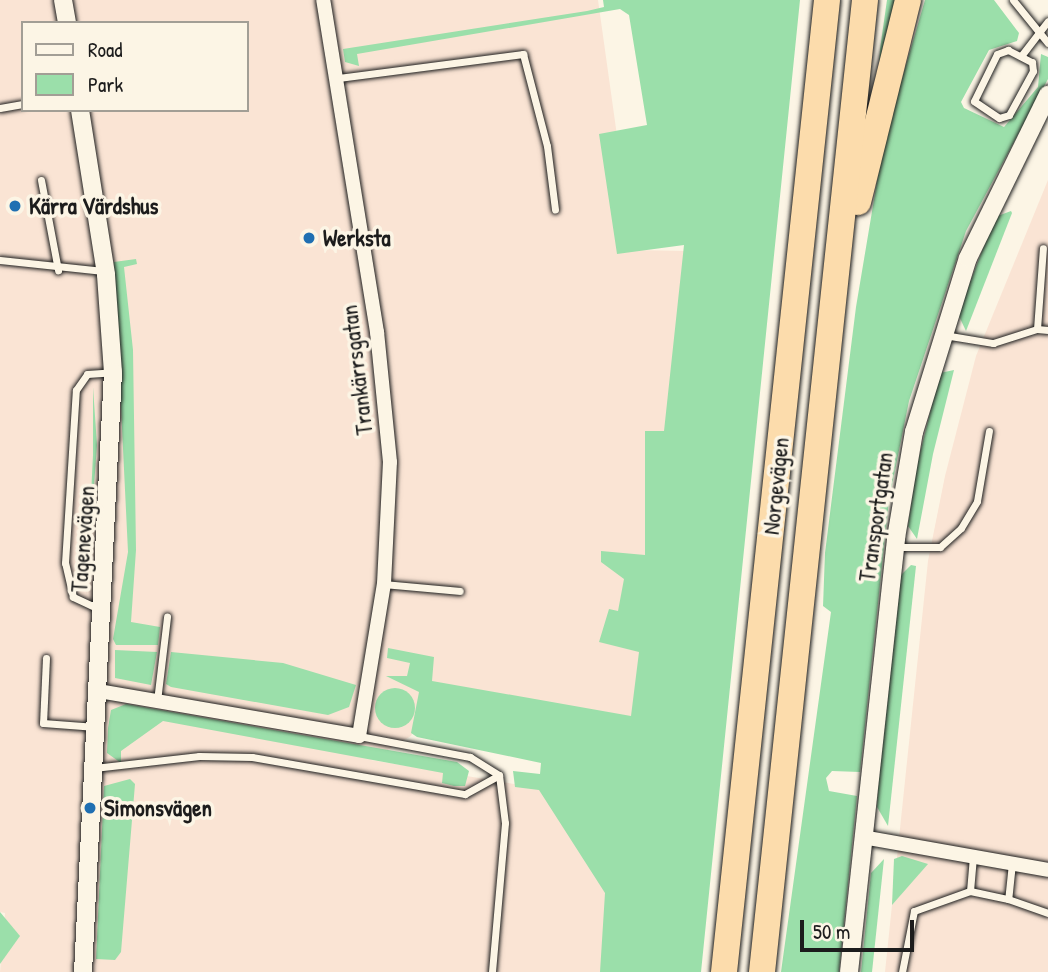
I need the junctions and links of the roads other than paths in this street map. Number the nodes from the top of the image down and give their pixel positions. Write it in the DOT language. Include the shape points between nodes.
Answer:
graph roads {
  1 [pos="63,0"];
  2 [pos="323,0"];
  3 [pos="827,0"];
  4 [pos="865,0"];
  5 [pos="908,0"];
  6 [pos="1013,0"];
  7 [pos="67,21"];
  8 [pos="1048,21"];
  9 [pos="1034,34"];
  10 [pos="1048,43"];
  11 [pos="1021,56"];
  12 [pos="338,78"];
  13 [pos="1048,95"];
  14 [pos="21,104"];
  15 [pos="0,108"];
  16 [pos="80,112"];
  17 [pos="41,180"];
  18 [pos="555,209"];
  19 [pos="1043,248"];
  20 [pos="0,260"];
  21 [pos="58,270"];
  22 [pos="106,271"];
  23 [pos="835,295"];
  24 [pos="1037,329"];
  25 [pos="1048,330"];
  26 [pos="940,333"];
  27 [pos="113,372"];
  28 [pos="989,431"];
  29 [pos="895,547"];
  30 [pos="384,584"];
  31 [pos="460,591"];
  32 [pos="103,609"];
  33 [pos="167,617"];
  34 [pos="47,658"];
  35 [pos="99,691"];
  36 [pos="158,701"];
  37 [pos="96,727"];
  38 [pos="359,736"];
  39 [pos="93,768"];
  40 [pos="499,775"];
  41 [pos="863,837"];
  42 [pos="973,856"];
  43 [pos="1012,863"];
  44 [pos="1048,870"];
  45 [pos="970,891"];
  46 [pos="1008,899"];
  47 [pos="1048,913"];
  48 [pos="83,972"];
  49 [pos="492,972"];
  50 [pos="724,972"];
  51 [pos="762,972"];
  52 [pos="849,972"];
  53 [pos="902,972"];
  1 -- 7 [label="street"];
  2 -- 12 [label="street, Trankärrsgatan"];
  3 -- 50 [label="highway, Norgevägen"];
  4 -- 23 [label="highway, Norgevägen"];
  5 -- 23 [label="highway"];
  6 -- 9 [label="lane"];
  8 -- 9 [label="lane"];
  9 -- 10 [label="lane"];
  9 -- 11 [label="lane"];
  11 -- 11 [label="lane" via="997,54 975,107 999,118 1009,115 1033,71"];
  12 -- 18 [label="lane" via="523,54 547,146"];
  12 -- 30 [label="street, Trankärrsgatan" via="390,462"];
  13 -- 26 [label="street, Transportgatan" via="985,218"];
  14 -- 15 [label="lane"];
  16 -- 22 [label="street, Tagenevägen"];
  17 -- 21 [label="lane"];
  19 -- 24 [label="lane"];
  20 -- 21 [label="lane"];
  21 -- 22 [label="lane"];
  22 -- 27 [label="street, Tagenevägen"];
  23 -- 51 [label="highway, Norgevägen"];
  24 -- 25 [label="lane"];
  24 -- 26 [label="lane" via="993,344"];
  26 -- 29 [label="street, Transportgatan" via="914,432"];
  27 -- 32 [label="street, Tagenevägen"];
  27 -- 32 [label="lane" via="87,374 76,390 65,563 80,606"];
  28 -- 29 [label="lane" via="977,502 961,528 940,547"];
  29 -- 41 [label="street, Transportgatan"];
  30 -- 31 [label="lane"];
  30 -- 38 [label="street, Trankärrsgatan"];
  32 -- 35 [label="street, Tagenevägen"];
  33 -- 36 [label="lane"];
  34 -- 37 [label="lane" via="43,723"];
  35 -- 36 [label="street"];
  35 -- 37 [label="street, Tagenevägen"];
  36 -- 38 [label="street"];
  37 -- 39 [label="street, Tagenevägen"];
  38 -- 40 [label="lane" via="470,757"];
  39 -- 40 [label="lane" via="199,756 252,757 464,794"];
  39 -- 48 [label="street, Tagenevägen"];
  40 -- 49 [label="lane" via="505,823"];
  41 -- 42 [label="street"];
  41 -- 52 [label="street, Transportgatan"];
  42 -- 43 [label="street"];
  42 -- 45 [label="lane"];
  43 -- 44 [label="street"];
  43 -- 46 [label="lane"];
  45 -- 46 [label="lane"];
  45 -- 53 [label="lane" via="914,911"];
  46 -- 47 [label="lane"];
}
